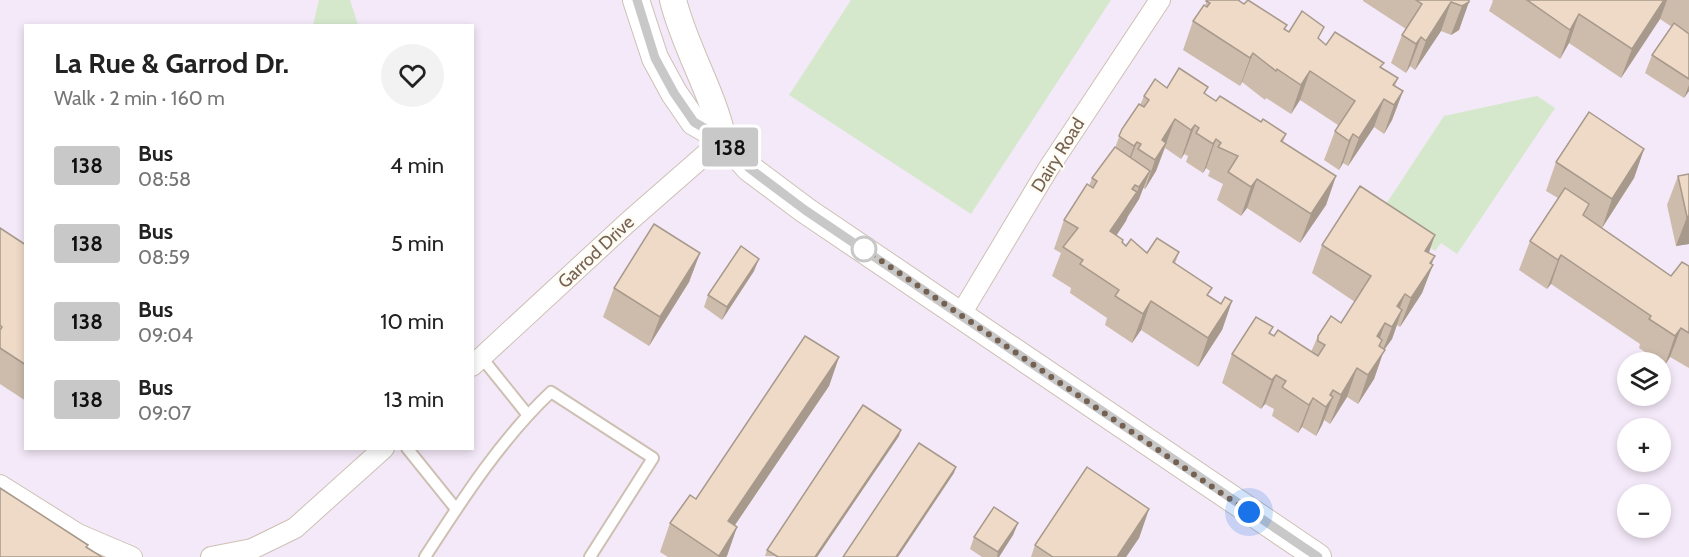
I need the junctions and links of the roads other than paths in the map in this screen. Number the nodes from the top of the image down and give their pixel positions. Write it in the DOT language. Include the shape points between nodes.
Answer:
graph roads {
  1 [pos="636,0"];
  2 [pos="673,0"];
  3 [pos="1160,0"];
  4 [pos="723,139"];
  5 [pos="961,314"];
  6 [pos="477,362"];
  7 [pos="527,414"];
  8 [pos="382,450"];
  9 [pos="409,450"];
  10 [pos="0,485"];
  11 [pos="456,509"];
  12 [pos="132,557"];
  13 [pos="211,557"];
  14 [pos="425,557"];
  15 [pos="590,557"];
  16 [pos="1318,557"];
  1 -- 4 [label="street" via="655,58 674,93 694,122"];
  2 -- 4 [label="street" via="680,28 716,108"];
  3 -- 5 [label="street, Dairy Road" via="1048,169"];
  4 -- 5 [label="street" via="749,168 776,189"];
  4 -- 6 [label="street, Garrod Drive"];
  5 -- 16 [label="street"];
  6 -- 7 [label="lane"];
  7 -- 11 [label="lane"];
  7 -- 15 [label="lane" via="551,392 653,458"];
  8 -- 13 [label="street" via="295,528 252,549"];
  9 -- 11 [label="lane"];
  10 -- 12 [label="street" via="78,534"];
  11 -- 14 [label="lane"];
}
